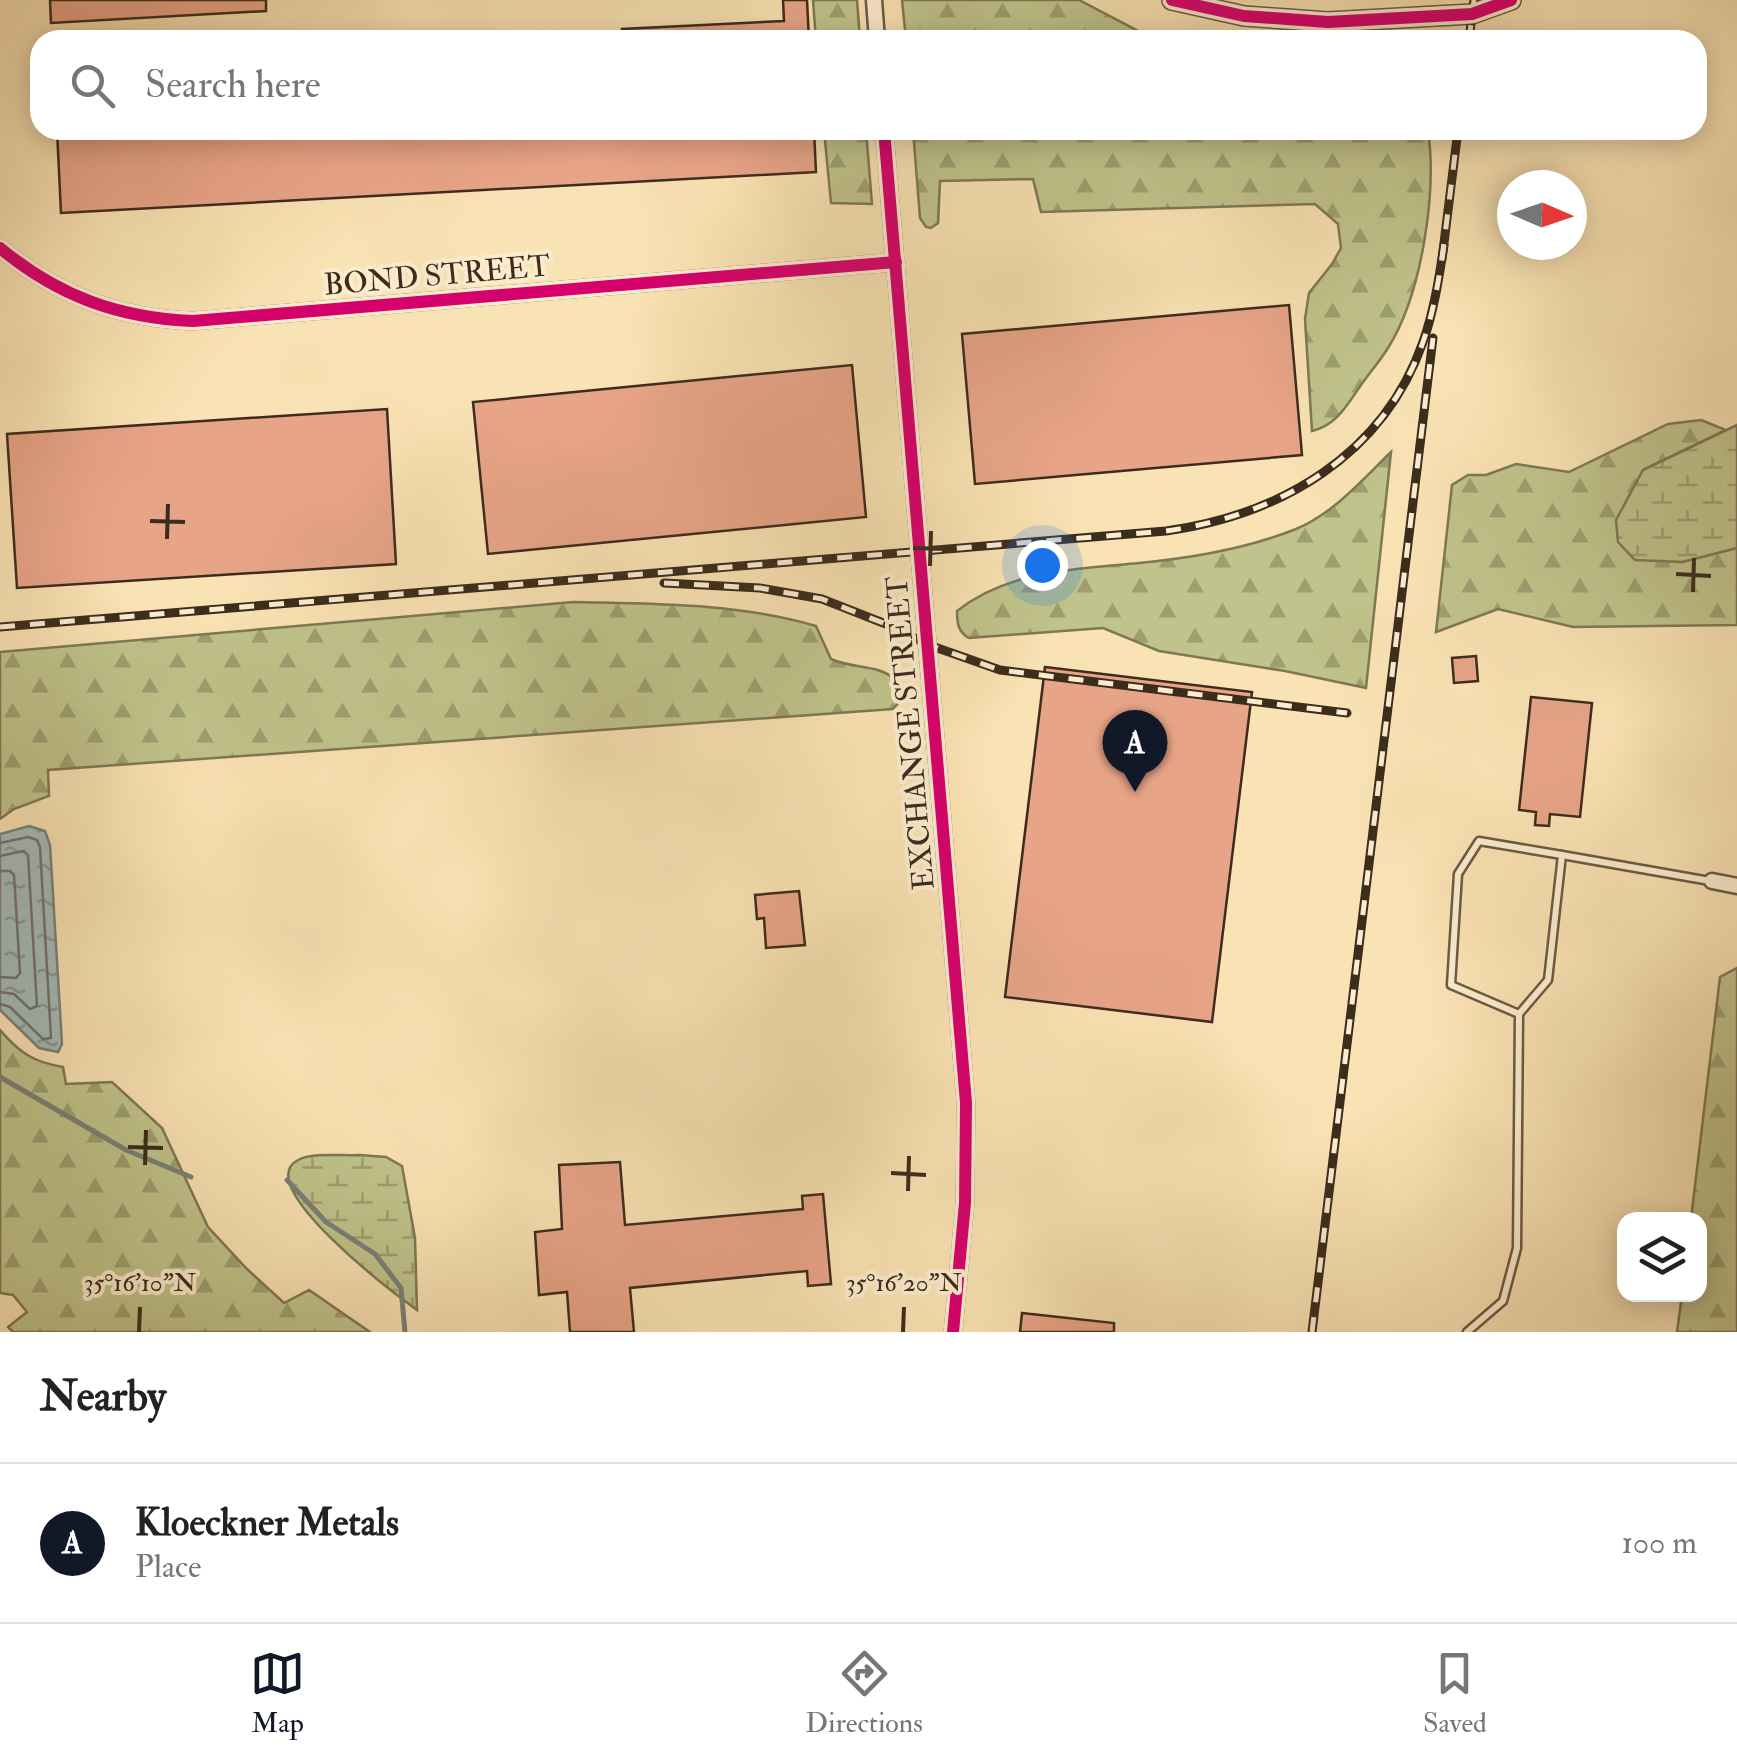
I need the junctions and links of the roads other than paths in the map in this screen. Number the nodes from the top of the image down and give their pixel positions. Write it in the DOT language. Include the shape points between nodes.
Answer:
graph roads {
  1 [pos="874,0"];
  2 [pos="1511,0"];
  3 [pos="1183,2"];
  4 [pos="877,30"];
  5 [pos="885,140"];
  6 [pos="0,248"];
  7 [pos="896,262"];
  8 [pos="1562,855"];
  9 [pos="1712,882"];
  10 [pos="1737,886"];
  11 [pos="1519,1014"];
  12 [pos="953,1332"];
  13 [pos="1467,1332"];
  1 -- 4 [label="street"];
  2 -- 3 [label="street" via="1472,14 1328,22 1244,16"];
  5 -- 7 [label="street, EXCHANGE STREET"];
  6 -- 7 [label="street, BOND STREET" via="87,302 139,317 193,321"];
  7 -- 12 [label="street, EXCHANGE STREET" via="966,1102"];
  8 -- 9 [label="lane"];
  8 -- 11 [label="lane" via="1548,980"];
  8 -- 11 [label="lane" via="1478,841 1458,874 1451,985"];
  9 -- 10 [label="street"];
  11 -- 13 [label="lane" via="1517,1248 1503,1301"];
}
